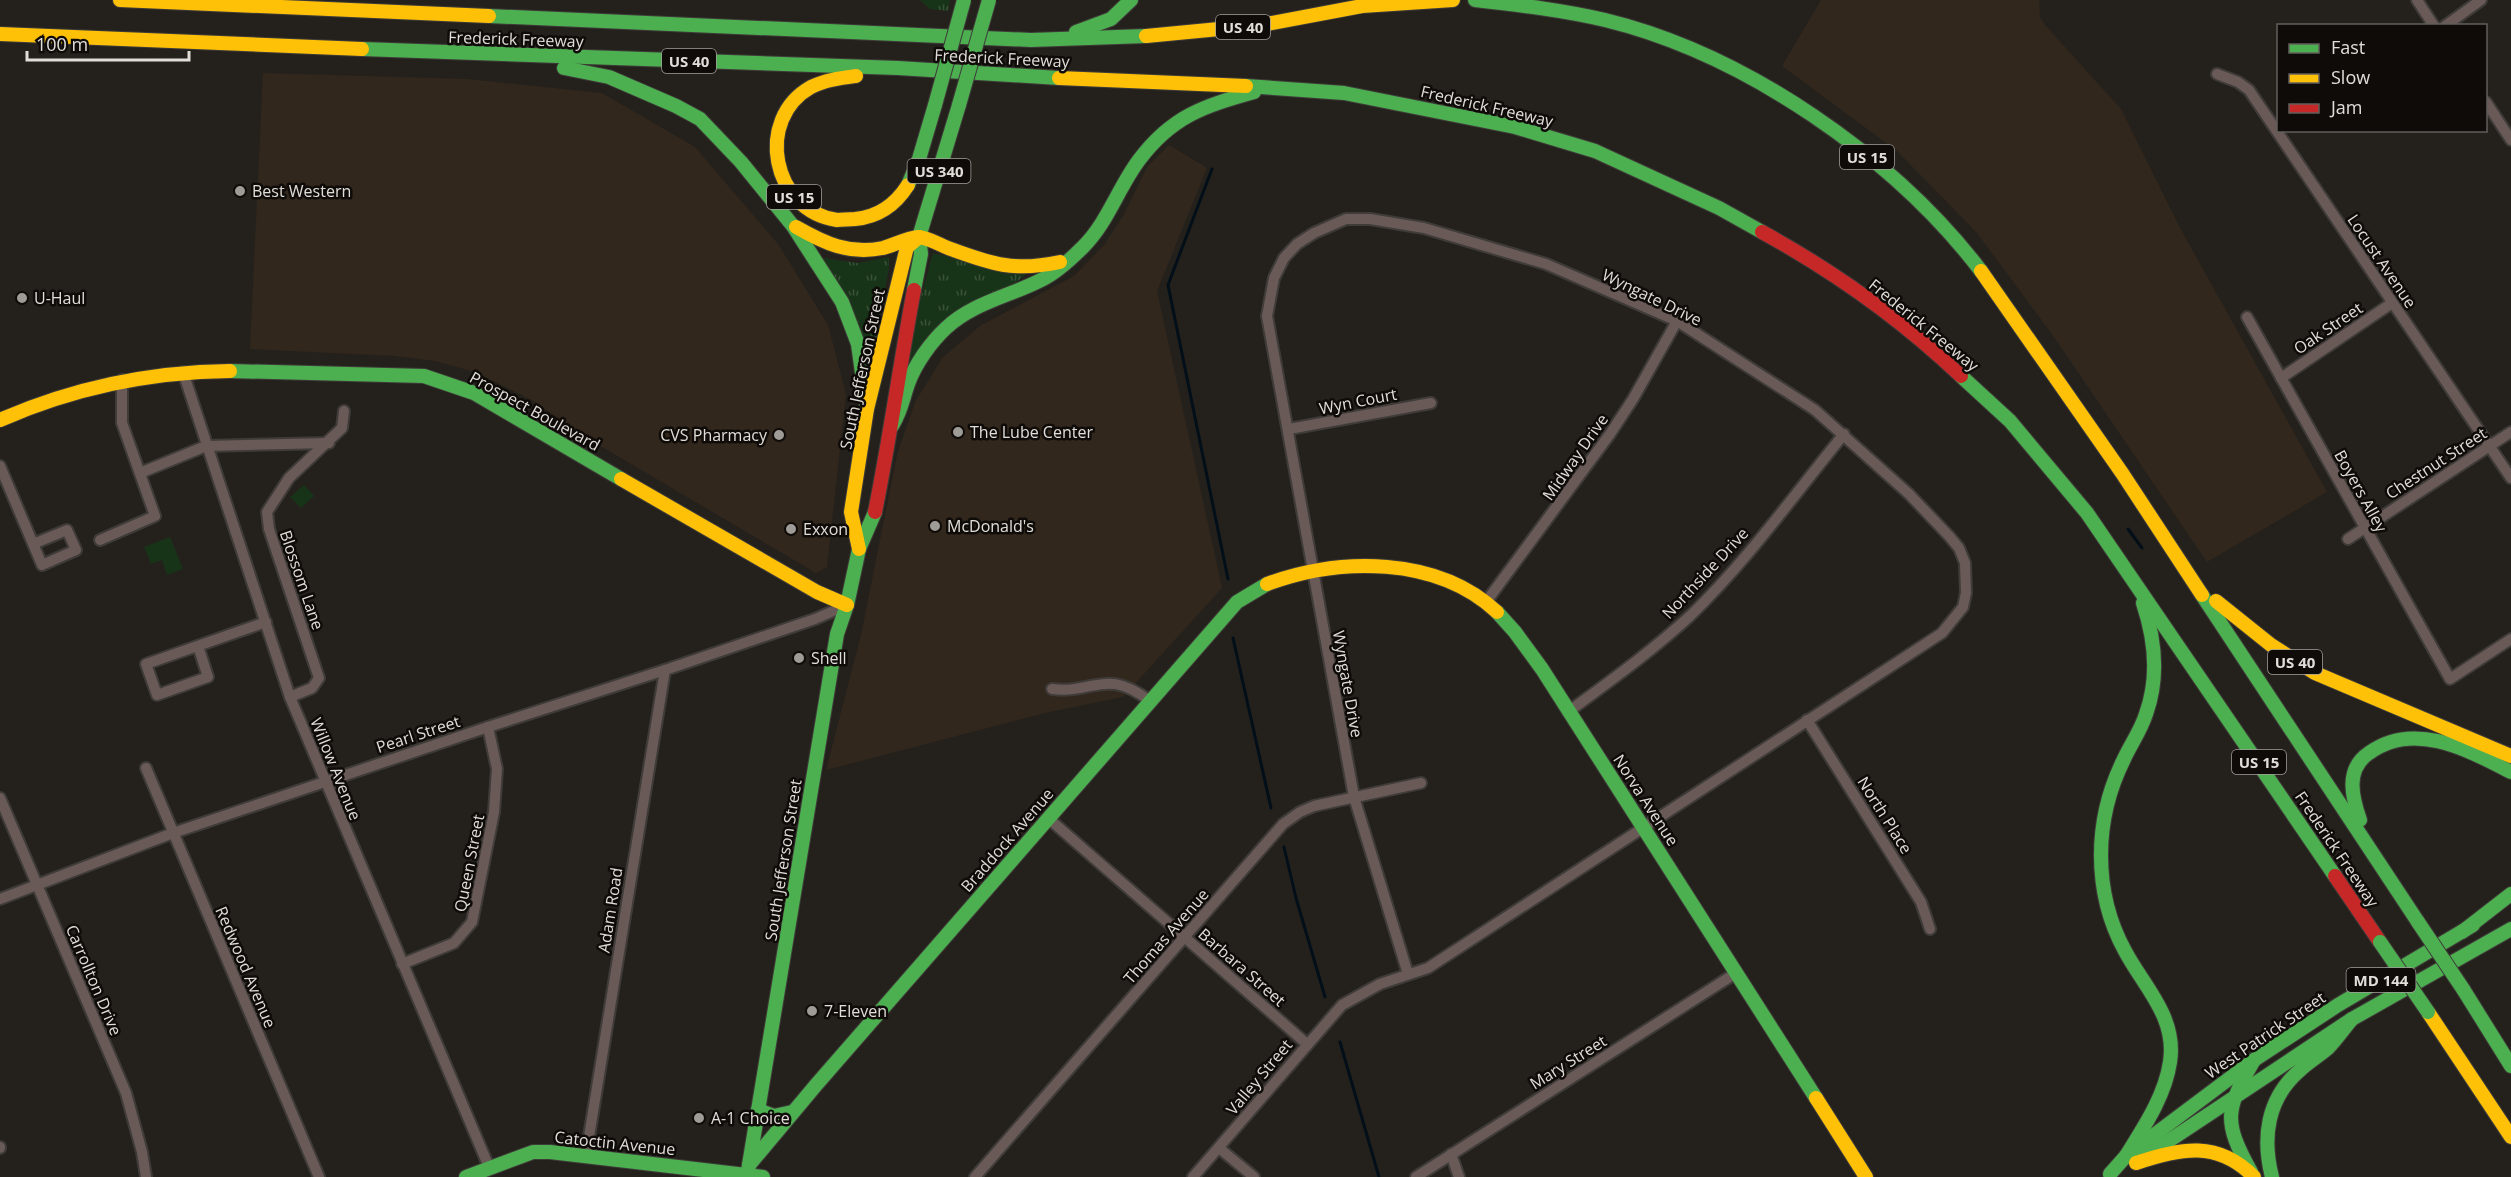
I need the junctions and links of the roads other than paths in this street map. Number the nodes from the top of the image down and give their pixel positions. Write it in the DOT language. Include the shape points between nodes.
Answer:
graph roads {
  1 [pos="120,0"];
  2 [pos="155,0"];
  3 [pos="278,0"];
  4 [pos="964,0"];
  5 [pos="988,0"];
  6 [pos="1131,0"];
  7 [pos="1453,0"];
  8 [pos="1475,0"];
  9 [pos="2417,0"];
  10 [pos="2481,0"];
  11 [pos="182,3"];
  12 [pos="300,9"];
  13 [pos="2433,24"];
  14 [pos="2448,24"];
  15 [pos="0,34"];
  16 [pos="1031,40"];
  17 [pos="481,54"];
  18 [pos="898,68"];
  19 [pos="2217,74"];
  20 [pos="1272,87"];
  21 [pos="2487,104"];
  22 [pos="2511,140"];
  23 [pos="793,225"];
  24 [pos="919,237"];
  25 [pos="1068,260"];
  26 [pos="2392,303"];
  27 [pos="2247,317"];
  28 [pos="1677,321"];
  29 [pos="183,372"];
  30 [pos="2281,378"];
  31 [pos="122,380"];
  32 [pos="1431,403"];
  33 [pos="867,409"];
  34 [pos="344,411"];
  35 [pos="0,420"];
  36 [pos="892,426"];
  37 [pos="1289,429"];
  38 [pos="2511,432"];
  39 [pos="1844,434"];
  40 [pos="329,442"];
  41 [pos="206,446"];
  42 [pos="2490,446"];
  43 [pos="0,466"];
  44 [pos="140,473"];
  45 [pos="2511,478"];
  46 [pos="2135,492"];
  47 [pos="2365,528"];
  48 [pos="2348,539"];
  49 [pos="100,540"];
  50 [pos="33,544"];
  51 [pos="859,549"];
  52 [pos="1312,571"];
  53 [pos="2136,583"];
  54 [pos="1486,602"];
  55 [pos="847,606"];
  56 [pos="266,622"];
  57 [pos="2511,639"];
  58 [pos="198,646"];
  59 [pos="664,670"];
  60 [pos="1052,689"];
  61 [pos="290,697"];
  62 [pos="1150,701"];
  63 [pos="1568,712"];
  64 [pos="1807,720"];
  65 [pos="488,727"];
  66 [pos="2511,756"];
  67 [pos="146,768"];
  68 [pos="2511,772"];
  69 [pos="324,781"];
  70 [pos="1420,783"];
  71 [pos="1354,797"];
  72 [pos="0,798"];
  73 [pos="1048,818"];
  74 [pos="1645,827"];
  75 [pos="173,833"];
  76 [pos="2371,849"];
  77 [pos="36,884"];
  78 [pos="2511,894"];
  79 [pos="0,899"];
  80 [pos="2511,903"];
  81 [pos="1930,929"];
  82 [pos="2511,929"];
  83 [pos="2462,932"];
  84 [pos="1185,937"];
  85 [pos="402,964"];
  86 [pos="1736,973"];
  87 [pos="1408,974"];
  88 [pos="1350,999"];
  89 [pos="2352,1018"];
  90 [pos="1307,1044"];
  91 [pos="2497,1045"];
  92 [pos="2254,1060"];
  93 [pos="2511,1061"];
  94 [pos="2511,1066"];
  95 [pos="2469,1074"];
  96 [pos="2236,1094"];
  97 [pos="758,1110"];
  98 [pos="792,1113"];
  99 [pos="2511,1137"];
  100 [pos="1219,1148"];
  101 [pos="1451,1154"];
  102 [pos="586,1155"];
  103 [pos="2511,1155"];
  104 [pos="2131,1159"];
  105 [pos="489,1167"];
  106 [pos="748,1172"];
  107 [pos="2108,1176"];
  108 [pos="2253,1176"];
  109 [pos="146,1177"];
  110 [pos="320,1177"];
  111 [pos="466,1177"];
  112 [pos="764,1177"];
  113 [pos="975,1177"];
  114 [pos="1193,1177"];
  115 [pos="1254,1177"];
  116 [pos="1416,1177"];
  117 [pos="1459,1177"];
  118 [pos="1866,1177"];
  119 [pos="2272,1177"];
  1 -- 11 [label="main road, Frederick Freeway"];
  2 -- 11 [label="main road, US 40"];
  3 -- 12 [label="main road"];
  4 -- 18 [label="main road, US 15, bridge" via="911,182 891,205 868,217 844,220 820,215 799,202 780,175 775,150 779,126 791,104 809,87"];
  5 -- 24 [label="main road, South Jefferson Street / US 340, bridge"];
  6 -- 16 [label="main road" via="1117,15 1099,25"];
  7 -- 16 [label="main road, Frederick Freeway / US 40" via="1362,6 1261,25 1158,36"];
  8 -- 46 [label="main road, Frederick Freeway / US 15" via="1564,9 1676,42 1752,77 1819,119 1893,177 1945,228 1986,279"];
  9 -- 13 [label="street"];
  10 -- 14 [label="street"];
  11 -- 12 [label="main road, Frederick Freeway / US 40"];
  12 -- 16 [label="main road, Frederick Freeway / US 40"];
  15 -- 17 [label="main road, Frederick Freeway / US 40"];
  17 -- 18 [label="main road, Frederick Freeway / US 40"];
  17 -- 23 [label="main road" via="609,77 676,106 713,132"];
  18 -- 20 [label="main road, Frederick Freeway / US 15"];
  19 -- 26 [label="street, Locust Avenue" via="2238,81 2248,90"];
  20 -- 25 [label="main road" via="1210,104 1167,129 1139,160 1102,224"];
  20 -- 53 [label="main road, Frederick Freeway / US 15" via="1344,93 1515,127 1595,151 1719,208 1786,245 1867,299 1935,351 1985,396 2087,513"];
  21 -- 22 [label="street"];
  23 -- 24 [label="main road" via="826,244 849,251 880,249"];
  23 -- 33 [label="main road" via="830,281 850,321 858,344"];
  24 -- 25 [label="main road" via="1002,264 1027,268"];
  24 -- 33 [label="main road, South Jefferson Street" via="907,247"];
  24 -- 36 [label="main road, South Jefferson Street" via="921,255 895,390"];
  25 -- 36 [label="main road" via="1045,278 972,309 946,328 918,363 902,410"];
  26 -- 30 [label="street, Oak Street"];
  26 -- 42 [label="street, Locust Avenue"];
  27 -- 30 [label="street, Boyers Alley"];
  28 -- 37 [label="street, Wyngate Drive" via="1546,264 1424,228 1346,219 1297,244 1274,278 1267,316"];
  28 -- 39 [label="street, Wyngate Drive" via="1793,395"];
  28 -- 54 [label="street, Midway Drive" via="1610,435"];
  29 -- 31 [label="main road, Prospect Boulevard"];
  29 -- 41 [label="street, Willow Avenue"];
  29 -- 55 [label="main road, Prospect Boulevard" via="424,376 474,393 738,548"];
  30 -- 47 [label="street, Boyers Alley"];
  31 -- 35 [label="main road, Prospect Boulevard"];
  31 -- 44 [label="street" via="122,423"];
  32 -- 37 [label="street, Wyn Court"];
  33 -- 51 [label="main road, South Jefferson Street" via="851,512"];
  34 -- 40 [label="street, Blossom Lane" via="342,428"];
  36 -- 51 [label="main road, South Jefferson Street" via="875,512"];
  37 -- 52 [label="street, Wyngate Drive"];
  38 -- 42 [label="street, Chestnut Street"];
  39 -- 63 [label="street, Northside Drive" via="1730,573 1690,615"];
  39 -- 64 [label="street, Wyngate Drive" via="1959,548 1965,563 1966,593 1963,607 1942,633"];
  40 -- 41 [label="street"];
  40 -- 61 [label="street, Blossom Lane" via="289,478 267,512 269,529 319,678 312,688"];
  41 -- 44 [label="street"];
  41 -- 56 [label="street, Willow Avenue"];
  42 -- 45 [label="street, Locust Avenue"];
  42 -- 47 [label="street, Chestnut Street"];
  43 -- 50 [label="street"];
  44 -- 49 [label="street" via="155,516"];
  46 -- 66 [label="main road, US 40" via="2214,599 2280,653 2331,681"];
  46 -- 76 [label="main road, Frederick Freeway / US 15"];
  47 -- 48 [label="street, Chestnut Street"];
  47 -- 57 [label="street, Boyers Alley" via="2450,679"];
  51 -- 55 [label="main road, South Jefferson Street"];
  52 -- 54 [label="main road, Norva Avenue" via="1368,565 1402,568 1452,584"];
  52 -- 62 [label="main road, Braddock Avenue" via="1267,582 1248,593"];
  52 -- 71 [label="street, Wyngate Drive"];
  53 -- 95 [label="main road, Frederick Freeway / US 15, bridge"];
  53 -- 104 [label="main road" via="2150,622 2153,687 2141,730 2123,760 2108,798 2102,874 2104,896 2116,934 2167,1020 2171,1051 2159,1097"];
  54 -- 63 [label="main road, Norva Avenue" via="1517,635"];
  55 -- 59 [label="street, Pearl Street"];
  55 -- 97 [label="main road, South Jefferson Street" via="837,634"];
  56 -- 58 [label="street"];
  56 -- 61 [label="street, Willow Avenue"];
  58 -- 58 [label="street" via="146,664 157,695 208,677"];
  59 -- 65 [label="street, Pearl Street"];
  59 -- 102 [label="street, Adam Road"];
  60 -- 62 [label="street" via="1120,684"];
  61 -- 69 [label="street, Willow Avenue"];
  62 -- 73 [label="main road, Braddock Avenue"];
  63 -- 74 [label="main road, Norva Avenue"];
  64 -- 74 [label="street, Wyngate Drive"];
  64 -- 81 [label="street, North Place" via="1922,902"];
  65 -- 69 [label="street, Pearl Street"];
  65 -- 85 [label="street, Queen Street" via="497,769 495,812 472,922 454,943"];
  67 -- 75 [label="street, Redwood Avenue"];
  68 -- 76 [label="main road" via="2445,744 2413,736 2381,743 2361,759 2351,784"];
  69 -- 75 [label="street, Pearl Street"];
  69 -- 85 [label="street, Willow Avenue"];
  70 -- 71 [label="street, Thomas Avenue"];
  71 -- 84 [label="street, Thomas Avenue" via="1314,806 1283,824"];
  71 -- 87 [label="street, Wyngate Drive"];
  72 -- 77 [label="street, Carrollton Drive"];
  73 -- 84 [label="street, Barbara Street"];
  73 -- 98 [label="main road, Braddock Avenue"];
  74 -- 86 [label="main road, Norva Avenue"];
  74 -- 87 [label="street, Wyngate Drive" via="1428,968"];
  75 -- 77 [label="street, Pearl Street"];
  75 -- 110 [label="street, Redwood Avenue"];
  76 -- 91 [label="main road, Frederick Freeway / US 15, bridge"];
  77 -- 79 [label="street, Pearl Street"];
  77 -- 109 [label="street, Carrollton Drive" via="126,1093"];
  78 -- 83 [label="main road"];
  80 -- 83 [label="main road, West Patrick Street / MD 144"];
  82 -- 89 [label="main road, West Patrick Street"];
  83 -- 92 [label="main road, West Patrick Street / MD 144"];
  84 -- 90 [label="street, Barbara Street"];
  84 -- 113 [label="street, Thomas Avenue"];
  85 -- 105 [label="street, Willow Avenue"];
  86 -- 101 [label="street, Mary Street"];
  86 -- 118 [label="main road, Norva Avenue"];
  87 -- 88 [label="street, Wyngate Drive"];
  88 -- 90 [label="street, Valley Street"];
  89 -- 96 [label="main road, West Patrick Street / MD 144"];
  89 -- 119 [label="main road" via="2328,1048 2287,1082 2274,1102 2266,1132"];
  90 -- 100 [label="street, Valley Street"];
  91 -- 93 [label="main road"];
  91 -- 94 [label="main road, Frederick Freeway / US 15"];
  92 -- 96 [label="main road"];
  92 -- 104 [label="main road, West Patrick Street / MD 144"];
  95 -- 99 [label="main road, Frederick Freeway / US 15"];
  95 -- 103 [label="main road"];
  96 -- 104 [label="main road, West Patrick Street / MD 144"];
  96 -- 108 [label="main road" via="2231,1104 2232,1125 2239,1151"];
  97 -- 98 [label="main road" via="774,1116"];
  97 -- 106 [label="main road, South Jefferson Street"];
  98 -- 106 [label="main road, Braddock Avenue"];
  100 -- 114 [label="street, Valley Street"];
  100 -- 115 [label="street"];
  101 -- 116 [label="street, Mary Street"];
  101 -- 117 [label="street"];
  102 -- 105 [label="main road, Catoctin Avenue" via="533,1152"];
  102 -- 106 [label="main road, Catoctin Avenue"];
  104 -- 107 [label="main road, West Patrick Street / MD 144"];
  104 -- 108 [label="main road" via="2199,1148 2220,1154"];
  105 -- 111 [label="main road, Catoctin Avenue"];
  106 -- 112 [label="main road, Catoctin Avenue"];
}
